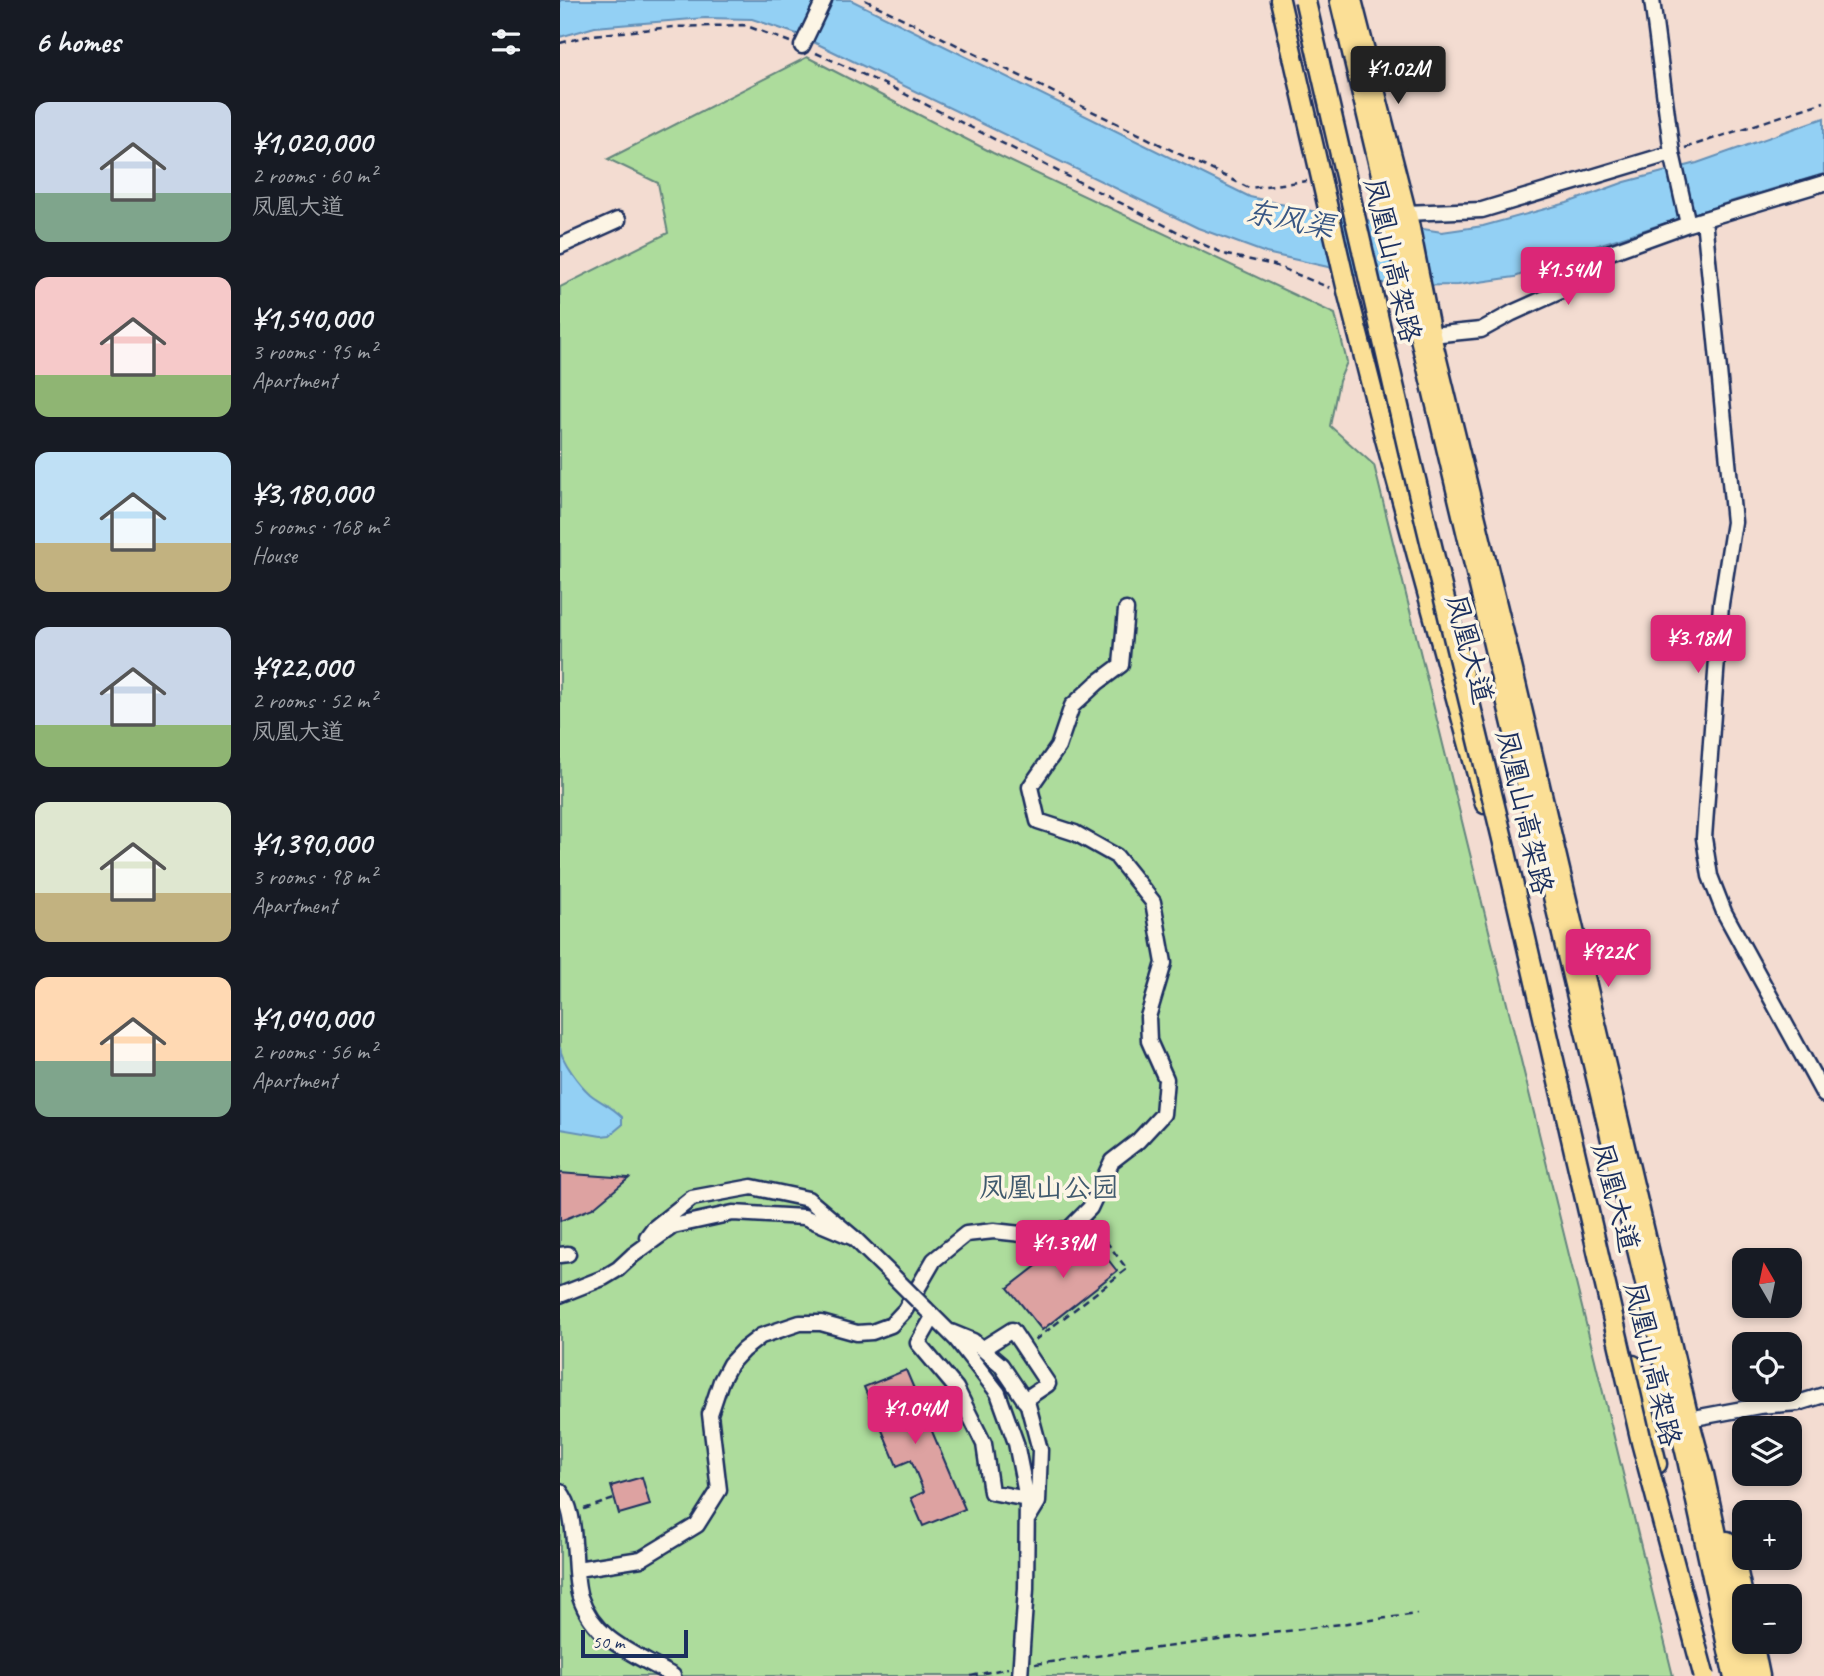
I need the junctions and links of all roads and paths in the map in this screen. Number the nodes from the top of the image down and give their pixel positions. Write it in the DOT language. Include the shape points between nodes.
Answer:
graph roads {
  1 [pos="824,0"];
  2 [pos="865,0"];
  3 [pos="1271,0"];
  4 [pos="1280,0"];
  5 [pos="1305,0"];
  6 [pos="1340,0"];
  7 [pos="1352,0"];
  8 [pos="1652,0"];
  9 [pos="1288,35"];
  10 [pos="560,43"];
  11 [pos="802,46"];
  12 [pos="1824,102"];
  13 [pos="1672,153"];
  14 [pos="1322,179"];
  15 [pos="1824,183"];
  16 [pos="1407,218"];
  17 [pos="1704,219"];
  18 [pos="618,220"];
  19 [pos="1688,224"];
  20 [pos="560,246"];
  21 [pos="1347,290"];
  22 [pos="1431,335"];
  23 [pos="1126,610"];
  24 [pos="1824,1095"];
  25 [pos="1096,1228"];
  26 [pos="854,1238"];
  27 [pos="634,1255"];
  28 [pos="560,1295"];
  29 [pos="929,1313"];
  30 [pos="947,1330"];
  31 [pos="982,1349"];
  32 [pos="1024,1349"];
  33 [pos="1824,1395"];
  34 [pos="1024,1400"];
  35 [pos="1689,1419"];
  36 [pos="1704,1474"];
  37 [pos="560,1491"];
  38 [pos="614,1499"];
  39 [pos="1027,1499"];
  40 [pos="570,1514"];
  41 [pos="1027,1520"];
  42 [pos="577,1569"];
  43 [pos="1740,1584"];
  44 [pos="1417,1614"];
  45 [pos="1755,1654"];
  46 [pos="1021,1671"];
  47 [pos="673,1676"];
  48 [pos="971,1676"];
  49 [pos="1705,1676"];
  50 [pos="1734,1676"];
  51 [pos="1747,1676"];
  52 [pos="1760,1676"];
  1 -- 11 [label="street"];
  2 -- 14 [label="path" via="1249,188"];
  3 -- 9 [label="main road"];
  4 -- 9 [label="main road, 凤凰大道"];
  5 -- 49 [label="highway, 凤凰山高架路, bridge" via="1642,1444"];
  6 -- 50 [label="highway, 凤凰山高架路" via="1684,1443"];
  7 -- 16 [label="main road, 凤凰大道"];
  8 -- 13 [label="street"];
  9 -- 14 [label="main road, 凤凰大道"];
  10 -- 11 [label="path" via="619,32 744,24"];
  11 -- 21 [label="path" via="1200,243"];
  12 -- 13 [label="path"];
  13 -- 16 [label="street" via="1482,210"];
  13 -- 19 [label="street"];
  14 -- 21 [label="main road, 凤凰大道"];
  15 -- 17 [label="street"];
  16 -- 22 [label="main road, 凤凰大道"];
  17 -- 19 [label="street"];
  17 -- 24 [label="street" via="1734,522 1721,604 1704,838 1710,876 1724,912"];
  18 -- 20 [label="street"];
  19 -- 22 [label="street" via="1594,258 1561,291 1481,330"];
  21 -- 49 [label="main road, 凤凰大道" via="1639,1388"];
  22 -- 35 [label="main road, 凤凰大道"];
  23 -- 42 [label="street" via="1121,664 1072,706 1059,747 1030,788 1038,821 1076,833 1116,856 1153,902 1164,963 1148,1029 1166,1079 1163,1114 1112,1161 1090,1208 1070,1228 1039,1236 994,1231 966,1234 934,1260 891,1325 872,1332 800,1323 761,1336 730,1364 721,1381 710,1414 719,1490 697,1525 641,1559"];
  25 -- 32 [label="path" via="1127,1269"];
  26 -- 27 [label="street" via="804,1217 733,1213 673,1226"];
  26 -- 27 [label="street" via="808,1199 752,1187 692,1198 653,1229"];
  26 -- 29 [label="street, bridge"];
  27 -- 28 [label="street" via="603,1278"];
  29 -- 30 [label="street"];
  29 -- 39 [label="street" via="918,1343 956,1388 984,1444 991,1492"];
  30 -- 31 [label="street"];
  30 -- 39 [label="street" via="998,1393 1016,1443"];
  31 -- 32 [label="street" via="1012,1330"];
  31 -- 34 [label="street" via="1001,1365"];
  32 -- 34 [label="street" via="1048,1384"];
  33 -- 35 [label="street"];
  34 -- 41 [label="street" via="1040,1450 1038,1502"];
  35 -- 36 [label="main road, 凤凰大道"];
  36 -- 43 [label="main road"];
  36 -- 51 [label="main road, 凤凰大道"];
  37 -- 40 [label="street"];
  38 -- 40 [label="path"];
  39 -- 41 [label="street"];
  40 -- 42 [label="street"];
  41 -- 46 [label="street"];
  42 -- 47 [label="street" via="579,1595 590,1619 619,1647"];
  44 -- 46 [label="path"];
  45 -- 52 [label="main road"];
  46 -- 48 [label="path"];
}
